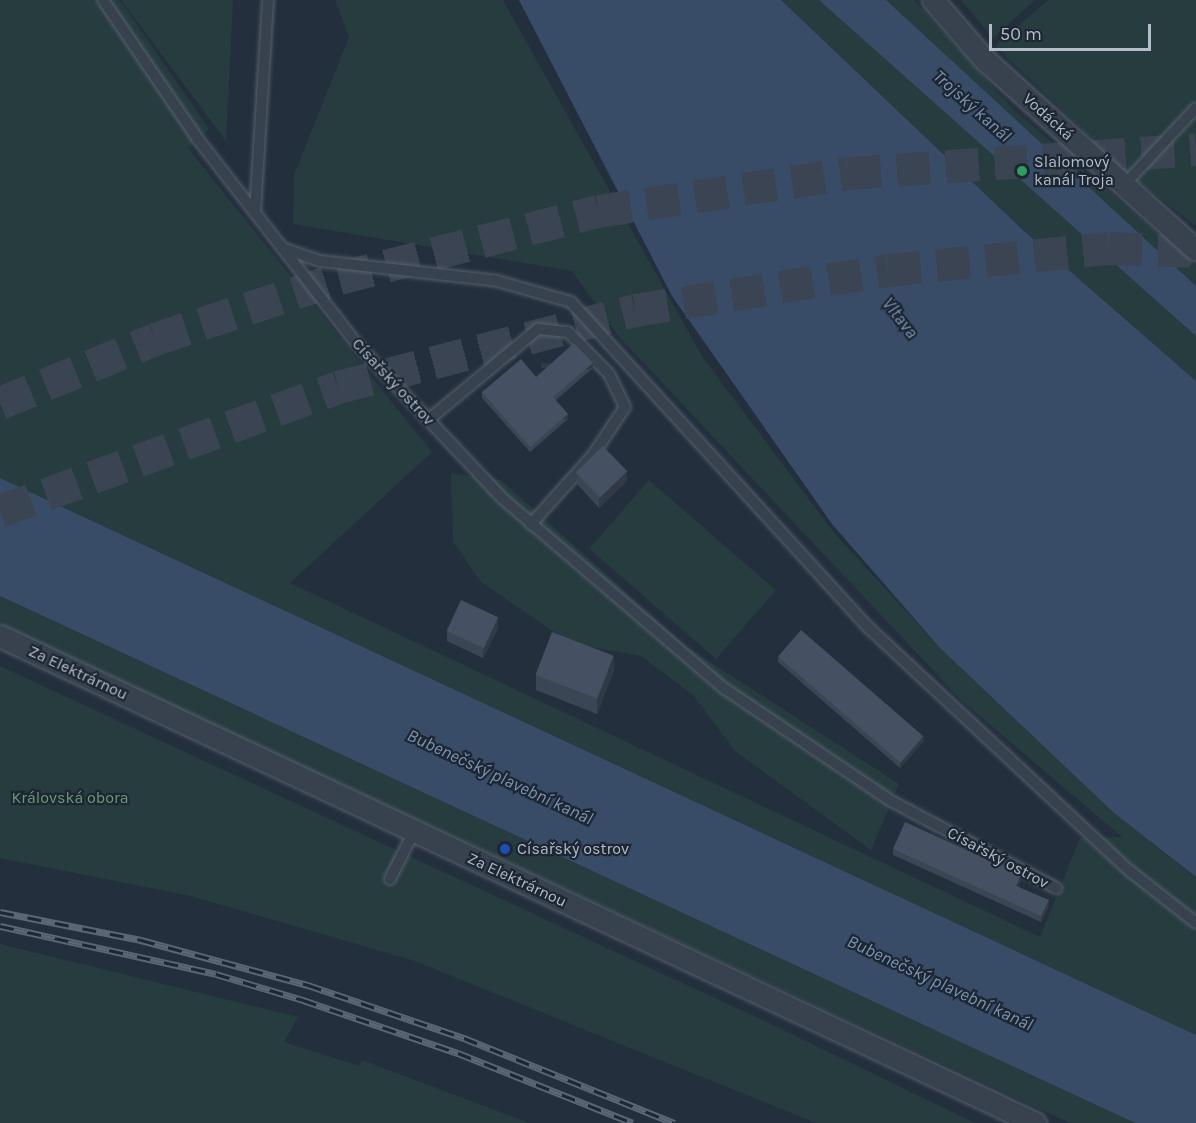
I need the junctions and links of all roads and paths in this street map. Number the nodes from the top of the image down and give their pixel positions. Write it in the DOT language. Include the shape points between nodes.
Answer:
graph roads {
  1 [pos="103,0"];
  2 [pos="268,0"];
  3 [pos="933,0"];
  4 [pos="1196,108"];
  5 [pos="1124,185"];
  6 [pos="255,213"];
  7 [pos="282,248"];
  8 [pos="1196,250"];
  9 [pos="428,420"];
  10 [pos="531,524"];
  11 [pos="0,636"];
  12 [pos="414,831"];
  13 [pos="390,879"];
  14 [pos="1056,888"];
  15 [pos="1196,923"];
  16 [pos="1035,1123"];
  1 -- 6 [label="lane, Císařský ostrov"];
  2 -- 6 [label="lane"];
  3 -- 5 [label="street, Vodácká" via="984,59"];
  4 -- 5 [label="lane"];
  5 -- 8 [label="street, Vodácká"];
  6 -- 7 [label="lane, Císařský ostrov"];
  7 -- 9 [label="lane, Císařský ostrov" via="356,344"];
  7 -- 15 [label="lane" via="320,261 497,280 571,302 868,628 1130,871"];
  9 -- 10 [label="lane, Císařský ostrov"];
  9 -- 10 [label="lane" via="538,329 568,332 609,375 625,407 593,455"];
  10 -- 14 [label="lane, Císařský ostrov" via="725,689 891,801"];
  11 -- 12 [label="street, Za Elektrárnou"];
  12 -- 13 [label="lane"];
  12 -- 16 [label="street, Za Elektrárnou"];
}
